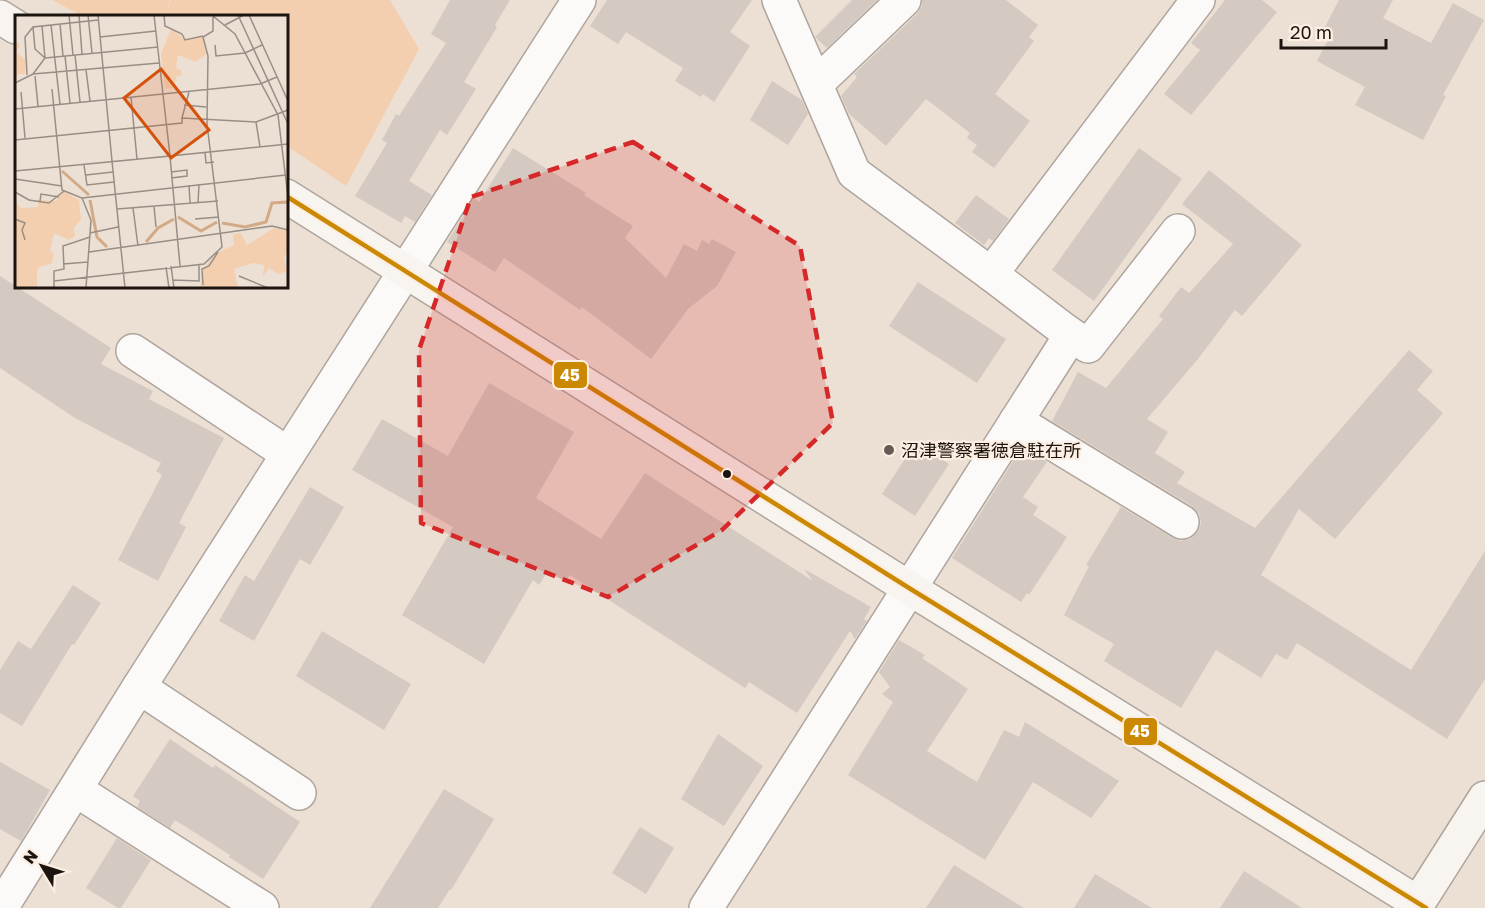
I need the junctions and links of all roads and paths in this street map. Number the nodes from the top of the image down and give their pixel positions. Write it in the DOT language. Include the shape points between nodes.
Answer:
graph roads {
  1 [pos="579,0"];
  2 [pos="779,0"];
  3 [pos="904,0"];
  4 [pos="1198,0"];
  5 [pos="0,17"];
  6 [pos="15,26"];
  7 [pos="816,84"];
  8 [pos="288,197"];
  9 [pos="1178,231"];
  10 [pos="405,270"];
  11 [pos="991,274"];
  12 [pos="1064,330"];
  13 [pos="133,351"];
  14 [pos="1016,421"];
  15 [pos="288,454"];
  16 [pos="1182,522"];
  17 [pos="909,588"];
  18 [pos="139,687"];
  19 [pos="76,790"];
  20 [pos="299,793"];
  21 [pos="1485,798"];
  22 [pos="1420,906"];
  23 [pos="1,908"];
  24 [pos="262,908"];
  25 [pos="706,908"];
  1 -- 10 [label="street"];
  2 -- 7 [label="street"];
  3 -- 7 [label="street"];
  4 -- 11 [label="street"];
  5 -- 6 [label="main road"];
  7 -- 11 [label="street" via="854,173"];
  8 -- 10 [label="main road"];
  9 -- 12 [label="street" via="1088,346"];
  10 -- 15 [label="street"];
  10 -- 17 [label="main road"];
  11 -- 12 [label="street"];
  12 -- 14 [label="street" via="1071,335"];
  13 -- 15 [label="street"];
  14 -- 16 [label="street"];
  14 -- 17 [label="street"];
  15 -- 18 [label="street"];
  17 -- 22 [label="main road"];
  17 -- 25 [label="street"];
  18 -- 19 [label="street"];
  18 -- 20 [label="street"];
  19 -- 23 [label="street"];
  19 -- 24 [label="street"];
  21 -- 22 [label="main road"];
}
